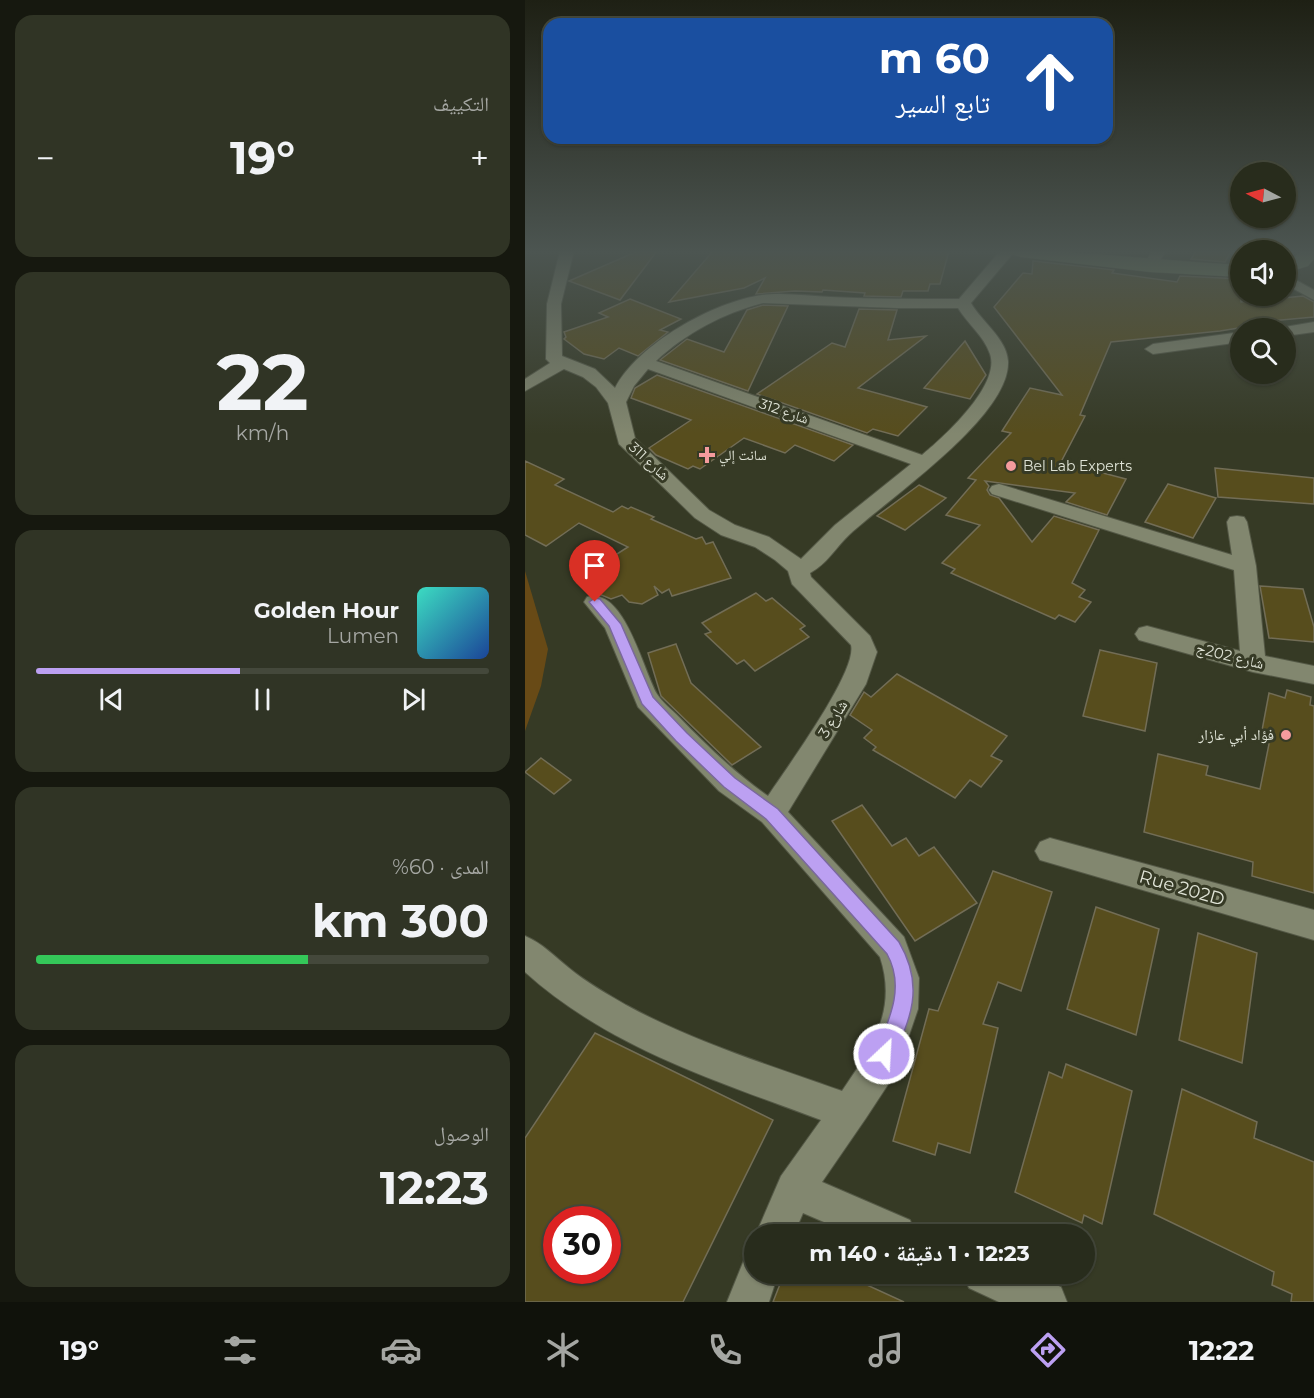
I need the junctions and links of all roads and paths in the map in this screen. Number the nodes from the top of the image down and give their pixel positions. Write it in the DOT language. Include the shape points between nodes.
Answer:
graph roads {
  1 [pos="554,312"];
  2 [pos="722,312"];
  3 [pos="967,312"];
  4 [pos="1314,327"];
  5 [pos="1296,329"];
  6 [pos="1230,338"];
  7 [pos="1153,349"];
  8 [pos="644,362"];
  9 [pos="561,364"];
  10 [pos="525,386"];
  11 [pos="525,390"];
  12 [pos="617,402"];
  13 [pos="924,462"];
  14 [pos="999,490"];
  15 [pos="1237,522"];
  16 [pos="1245,566"];
  17 [pos="799,569"];
  18 [pos="595,602"];
  19 [pos="1147,634"];
  20 [pos="1253,663"];
  21 [pos="1314,675"];
  22 [pos="772,814"];
  23 [pos="1050,851"];
  24 [pos="1314,925"];
  25 [pos="525,951"];
  26 [pos="849,1112"];
  27 [pos="794,1189"];
  28 [pos="779,1224"];
  29 [pos="873,1224"];
  30 [pos="754,1284"];
  31 [pos="1006,1284"];
  32 [pos="748,1302"];
  33 [pos="1047,1302"];
  1 -- 9 [label="street" via="552,350 554,359"];
  2 -- 8 [label="street" via="674,338"];
  3 -- 13 [label="street" via="995,345 1001,362 994,384 970,420"];
  4 -- 5 [label="street"];
  6 -- 7 [label="street"];
  8 -- 12 [label="street" via="623,387"];
  8 -- 13 [label="street, شارع 312"];
  9 -- 10 [label="street"];
  9 -- 12 [label="street, شارع 311" via="589,373 602,382"];
  10 -- 11 [label="street"];
  12 -- 17 [label="street, شارع 311" via="626,440 685,499 728,530 762,542"];
  13 -- 17 [label="street" via="841,531 808,567"];
  14 -- 16 [label="street"];
  15 -- 16 [label="street"];
  16 -- 20 [label="street"];
  17 -- 22 [label="street, شارع 3" via="800,579 862,642 865,652 854,684"];
  18 -- 22 [label="street" via="615,624 647,700 729,783"];
  19 -- 20 [label="street, شارع 202ج"];
  20 -- 21 [label="street, شارع 202ج"];
  22 -- 26 [label="street" via="893,948 901,962 906,985 898,1026"];
  23 -- 24 [label="street, Rue 202D"];
  25 -- 26 [label="street" via="601,1011 702,1057"];
  26 -- 27 [label="street"];
  27 -- 28 [label="street"];
  27 -- 29 [label="street"];
  30 -- 32 [label="street"];
  31 -- 33 [label="street"];
}
